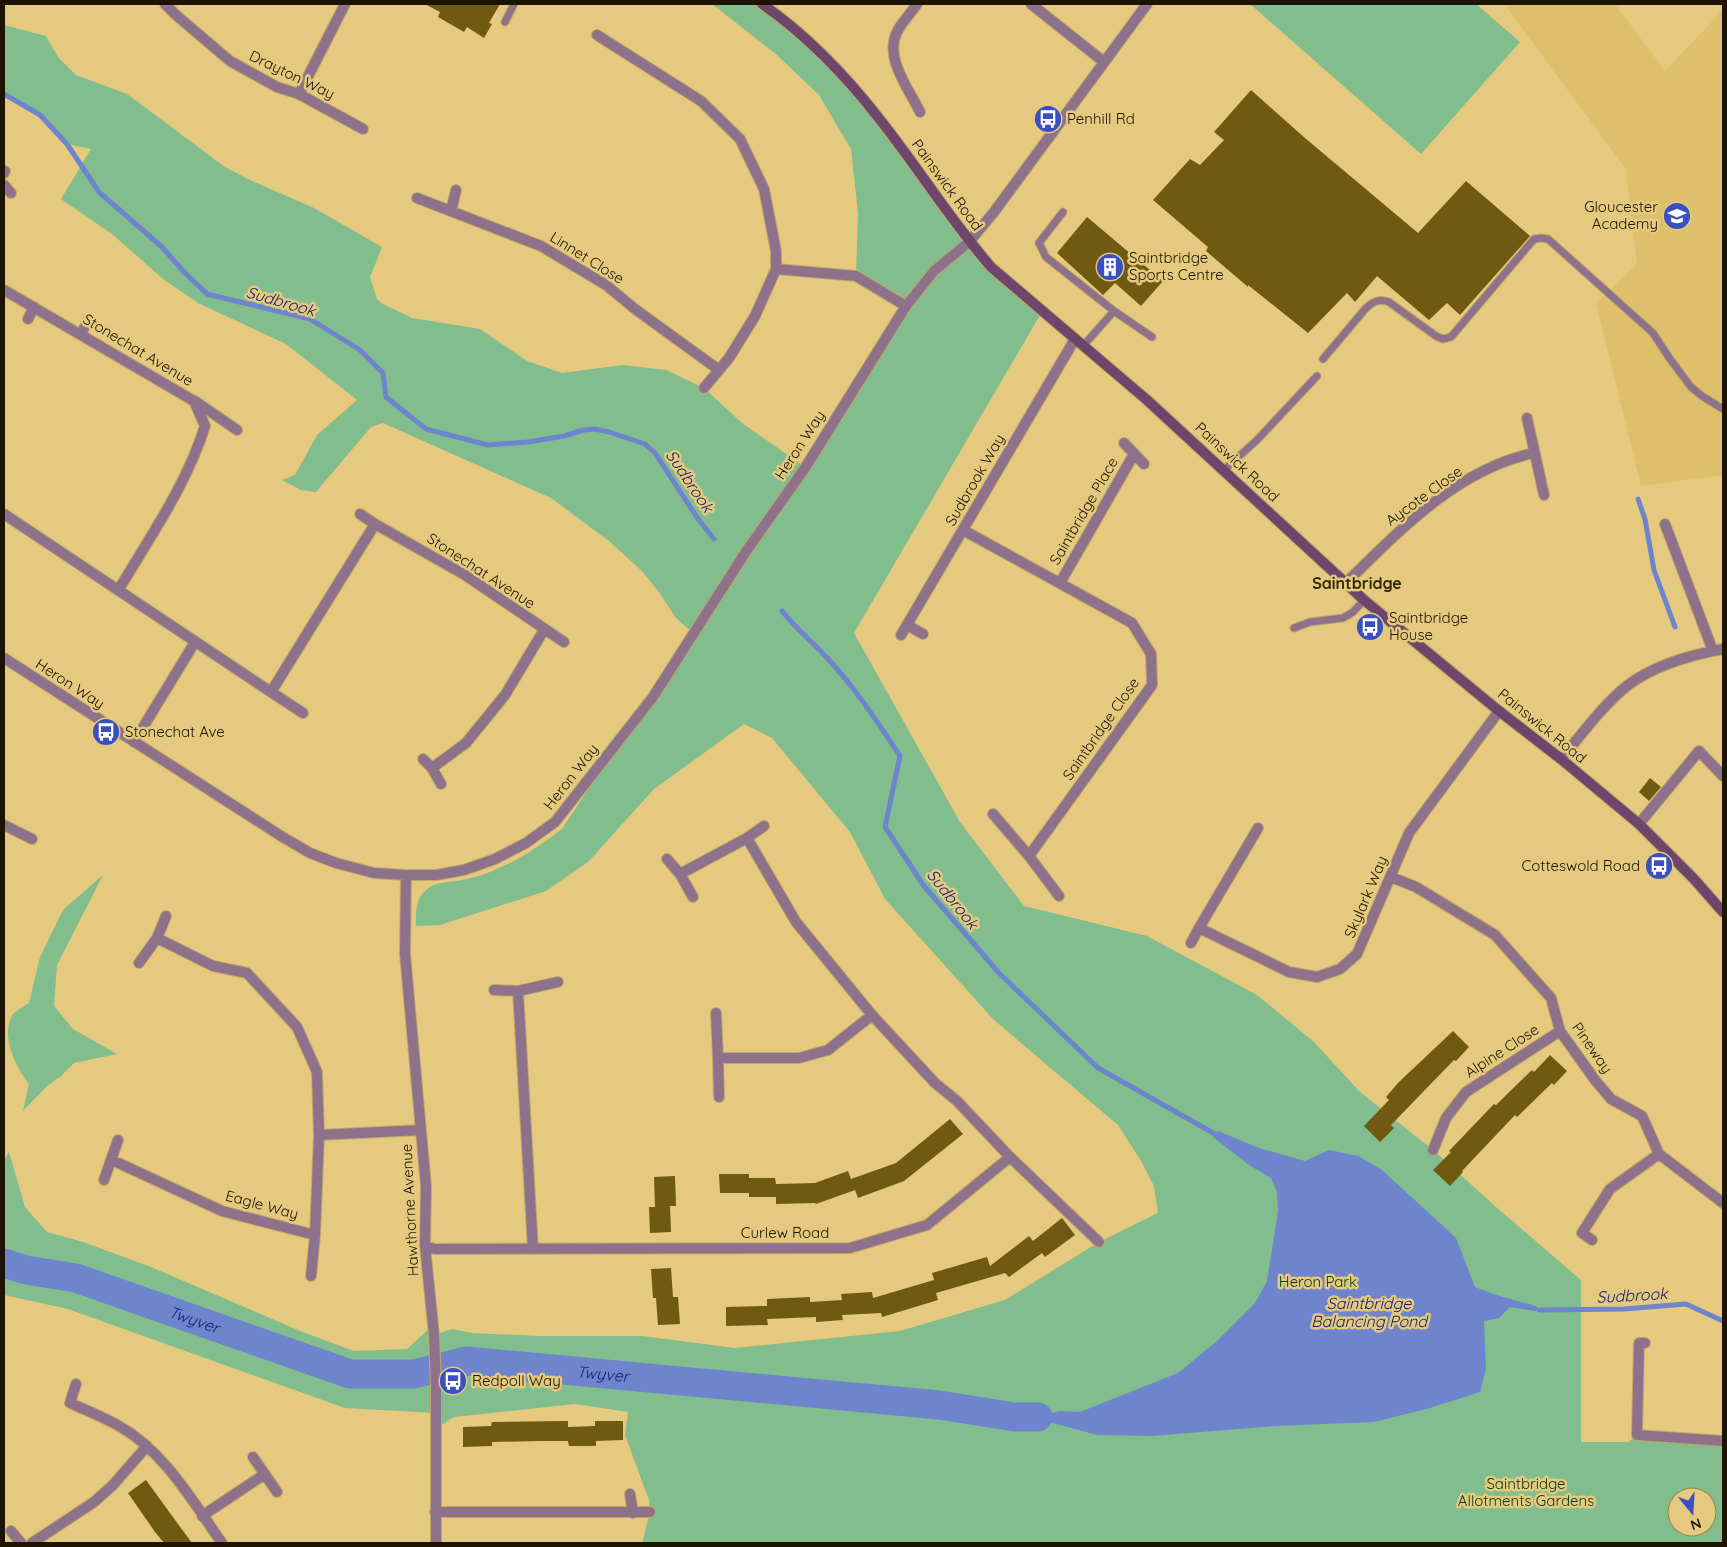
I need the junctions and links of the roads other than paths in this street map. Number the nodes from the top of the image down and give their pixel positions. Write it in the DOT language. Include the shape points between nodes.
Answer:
graph roads {
  1 [pos="165,4"];
  2 [pos="345,4"];
  3 [pos="514,4"];
  4 [pos="762,4"];
  5 [pos="917,4"];
  6 [pos="1031,4"];
  7 [pos="1147,4"];
  8 [pos="505,22"];
  9 [pos="597,35"];
  10 [pos="1104,62"];
  11 [pos="300,94"];
  12 [pos="920,112"];
  13 [pos="363,129"];
  14 [pos="456,190"];
  15 [pos="417,198"];
  16 [pos="451,211"];
  17 [pos="1063,212"];
  18 [pos="969,242"];
  19 [pos="776,269"];
  20 [pos="8,292"];
  21 [pos="906,306"];
  22 [pos="34,307"];
  23 [pos="1114,311"];
  24 [pos="28,319"];
  25 [pos="89,319"];
  26 [pos="81,334"];
  27 [pos="1152,337"];
  28 [pos="1075,339"];
  29 [pos="1083,346"];
  30 [pos="1323,359"];
  31 [pos="719,370"];
  32 [pos="1316,376"];
  33 [pos="704,388"];
  34 [pos="194,401"];
  35 [pos="1723,409"];
  36 [pos="1527,418"];
  37 [pos="237,430"];
  38 [pos="1124,443"];
  39 [pos="1534,453"];
  40 [pos="1134,454"];
  41 [pos="1144,464"];
  42 [pos="1224,470"];
  43 [pos="1544,495"];
  44 [pos="4,514"];
  45 [pos="360,514"];
  46 [pos="375,524"];
  47 [pos="1666,524"];
  48 [pos="963,530"];
  49 [pos="1060,583"];
  50 [pos="1346,584"];
  51 [pos="119,590"];
  52 [pos="1364,600"];
  53 [pos="907,624"];
  54 [pos="1294,628"];
  55 [pos="544,630"];
  56 [pos="923,634"];
  57 [pos="901,635"];
  58 [pos="195,642"];
  59 [pos="564,642"];
  60 [pos="1718,650"];
  61 [pos="4,658"];
  62 [pos="271,692"];
  63 [pos="1499,711"];
  64 [pos="303,713"];
  65 [pos="134,742"];
  66 [pos="423,759"];
  67 [pos="1561,759"];
  68 [pos="432,768"];
  69 [pos="1723,776"];
  70 [pos="441,784"];
  71 [pos="993,814"];
  72 [pos="1639,824"];
  73 [pos="4,825"];
  74 [pos="764,826"];
  75 [pos="1258,828"];
  76 [pos="747,838"];
  77 [pos="32,839"];
  78 [pos="1029,856"];
  79 [pos="667,860"];
  80 [pos="680,874"];
  81 [pos="406,875"];
  82 [pos="1391,877"];
  83 [pos="1059,896"];
  84 [pos="694,897"];
  85 [pos="1723,912"];
  86 [pos="166,916"];
  87 [pos="1199,928"];
  88 [pos="157,938"];
  89 [pos="1191,943"];
  90 [pos="139,963"];
  91 [pos="558,982"];
  92 [pos="494,990"];
  93 [pos="518,991"];
  94 [pos="716,1014"];
  95 [pos="872,1015"];
  96 [pos="1560,1031"];
  97 [pos="718,1058"];
  98 [pos="719,1097"];
  99 [pos="421,1130"];
  100 [pos="319,1135"];
  101 [pos="118,1140"];
  102 [pos="1433,1150"];
  103 [pos="1659,1154"];
  104 [pos="1010,1156"];
  105 [pos="112,1160"];
  106 [pos="104,1180"];
  107 [pos="1723,1203"];
  108 [pos="315,1235"];
  109 [pos="1592,1240"];
  110 [pos="1099,1242"];
  111 [pos="424,1246"];
  112 [pos="533,1249"];
  113 [pos="310,1276"];
  114 [pos="1645,1343"];
  115 [pos="76,1384"];
  116 [pos="1723,1440"];
  117 [pos="147,1446"];
  118 [pos="253,1457"];
  119 [pos="265,1474"];
  120 [pos="276,1492"];
  121 [pos="630,1494"];
  122 [pos="435,1512"];
  123 [pos="633,1512"];
  124 [pos="650,1512"];
  125 [pos="202,1516"];
  126 [pos="11,1531"];
  127 [pos="21,1543"];
  128 [pos="32,1543"];
  129 [pos="222,1543"];
  130 [pos="436,1543"];
  1 -- 11 [label="street, Drayton Way" via="230,61 277,87"];
  2 -- 11 [label="street"];
  3 -- 8 [label="lane"];
  4 -- 18 [label="main road, Painswick Road" via="797,30 848,81 882,121"];
  5 -- 12 [label="street" via="896,33 892,49 897,67"];
  6 -- 10 [label="street"];
  7 -- 10 [label="street, Heron Way"];
  9 -- 19 [label="street" via="701,101 740,139 764,189 776,251"];
  10 -- 18 [label="street, Heron Way"];
  11 -- 13 [label="street, Drayton Way"];
  14 -- 16 [label="street"];
  15 -- 16 [label="street, Linnet Close"];
  16 -- 31 [label="street, Linnet Close" via="541,246 606,285"];
  17 -- 23 [label="lane" via="1039,243 1046,257"];
  18 -- 21 [label="street, Heron Way" via="938,267"];
  18 -- 28 [label="main road, Painswick Road" via="991,267"];
  19 -- 21 [label="street" via="856,276"];
  19 -- 31 [label="street" via="755,316"];
  20 -- 22 [label="street, Stonechat Avenue"];
  21 -- 81 [label="street, Heron Way" via="805,468 740,560 653,697 554,822 526,844 495,859 464,870"];
  22 -- 24 [label="street"];
  22 -- 26 [label="street, Stonechat Avenue"];
  23 -- 27 [label="lane"];
  23 -- 29 [label="lane"];
  25 -- 26 [label="street"];
  26 -- 34 [label="street, Stonechat Avenue"];
  28 -- 29 [label="main road, Painswick Road"];
  28 -- 48 [label="street, Sudbrook Way"];
  29 -- 42 [label="main road, Painswick Road"];
  30 -- 35 [label="lane" via="1366,308 1379,300 1389,302 1436,336 1450,337 1534,239 1541,238 1548,239 1646,326 1691,387"];
  31 -- 33 [label="street"];
  32 -- 42 [label="lane" via="1257,440"];
  34 -- 37 [label="street"];
  34 -- 51 [label="street, Stonechat Avenue" via="206,426 201,441"];
  36 -- 39 [label="street"];
  38 -- 40 [label="street"];
  39 -- 43 [label="street"];
  39 -- 50 [label="street, Aycote Close" via="1493,466 1447,493 1400,530"];
  40 -- 41 [label="street"];
  40 -- 49 [label="street, Saintbridge Place"];
  42 -- 50 [label="main road, Painswick Road"];
  44 -- 51 [label="street"];
  45 -- 46 [label="street, Stonechat Avenue"];
  46 -- 55 [label="street, Stonechat Avenue" via="465,575"];
  46 -- 62 [label="street"];
  47 -- 60 [label="street"];
  48 -- 49 [label="street, Saintbridge Close"];
  48 -- 53 [label="street, Sudbrook Way"];
  49 -- 78 [label="street, Saintbridge Close" via="1132,623 1151,654 1152,685"];
  50 -- 52 [label="main road, Painswick Road"];
  51 -- 58 [label="street"];
  52 -- 54 [label="lane" via="1343,618 1310,622"];
  52 -- 63 [label="main road, Painswick Road"];
  53 -- 56 [label="street"];
  53 -- 57 [label="street, Sudbrook Way"];
  55 -- 59 [label="street, Stonechat Avenue"];
  55 -- 68 [label="street" via="505,695 488,716 466,743"];
  58 -- 62 [label="street"];
  58 -- 65 [label="street"];
  60 -- 67 [label="street" via="1664,665 1628,685"];
  61 -- 65 [label="street, Heron Way"];
  62 -- 64 [label="street"];
  63 -- 67 [label="main road, Painswick Road"];
  63 -- 82 [label="street, Skylark Way" via="1409,832"];
  65 -- 81 [label="street, Heron Way" via="310,853 374,872"];
  66 -- 68 [label="street"];
  67 -- 72 [label="main road, Painswick Road"];
  68 -- 70 [label="street"];
  69 -- 72 [label="street" via="1699,751"];
  71 -- 78 [label="street"];
  72 -- 85 [label="main road, Painswick Road"];
  73 -- 77 [label="street"];
  74 -- 76 [label="street"];
  75 -- 87 [label="street"];
  76 -- 80 [label="street"];
  76 -- 95 [label="street" via="796,922"];
  78 -- 83 [label="street"];
  79 -- 80 [label="street"];
  80 -- 84 [label="street"];
  81 -- 99 [label="street, Hawthorne Avenue" via="405,954"];
  82 -- 87 [label="street, Skylark Way" via="1357,954 1340,969 1317,977 1289,972"];
  82 -- 96 [label="street, Pineway" via="1416,887 1495,935 1551,998"];
  86 -- 88 [label="street"];
  87 -- 89 [label="street"];
  88 -- 90 [label="street"];
  88 -- 100 [label="street, Eagle Way" via="214,966 247,974 297,1027 317,1072"];
  91 -- 93 [label="street"];
  92 -- 93 [label="street"];
  93 -- 112 [label="street"];
  94 -- 97 [label="street"];
  95 -- 97 [label="street" via="828,1050 799,1058"];
  95 -- 104 [label="street" via="935,1083"];
  96 -- 102 [label="street, Alpine Close" via="1466,1092 1446,1118"];
  96 -- 103 [label="street, Pineway" via="1611,1099 1642,1116"];
  97 -- 98 [label="street"];
  99 -- 100 [label="street"];
  99 -- 111 [label="street, Hawthorne Avenue" via="426,1186"];
  100 -- 108 [label="street, Eagle Way"];
  101 -- 105 [label="street"];
  103 -- 107 [label="street, Pineway"];
  103 -- 109 [label="street" via="1610,1189 1582,1233"];
  104 -- 110 [label="street"];
  104 -- 112 [label="street, Curlew Road" via="927,1225 850,1248"];
  105 -- 106 [label="street"];
  105 -- 108 [label="street, Eagle Way" via="222,1211"];
  108 -- 113 [label="street"];
  111 -- 112 [label="street, Curlew Road" via="435,1249"];
  111 -- 122 [label="street, Hawthorne Avenue" via="436,1387"];
  114 -- 116 [label="street" via="1638,1343 1637,1435"];
  115 -- 117 [label="street" via="70,1403 120,1426"];
  117 -- 125 [label="street" via="171,1472"];
  117 -- 128 [label="street" via="94,1502"];
  118 -- 119 [label="street"];
  119 -- 120 [label="street"];
  119 -- 125 [label="street"];
  121 -- 123 [label="street"];
  122 -- 123 [label="street"];
  122 -- 130 [label="street, Hawthorne Avenue"];
  123 -- 124 [label="street"];
  125 -- 129 [label="street"];
  126 -- 127 [label="street"];
}
